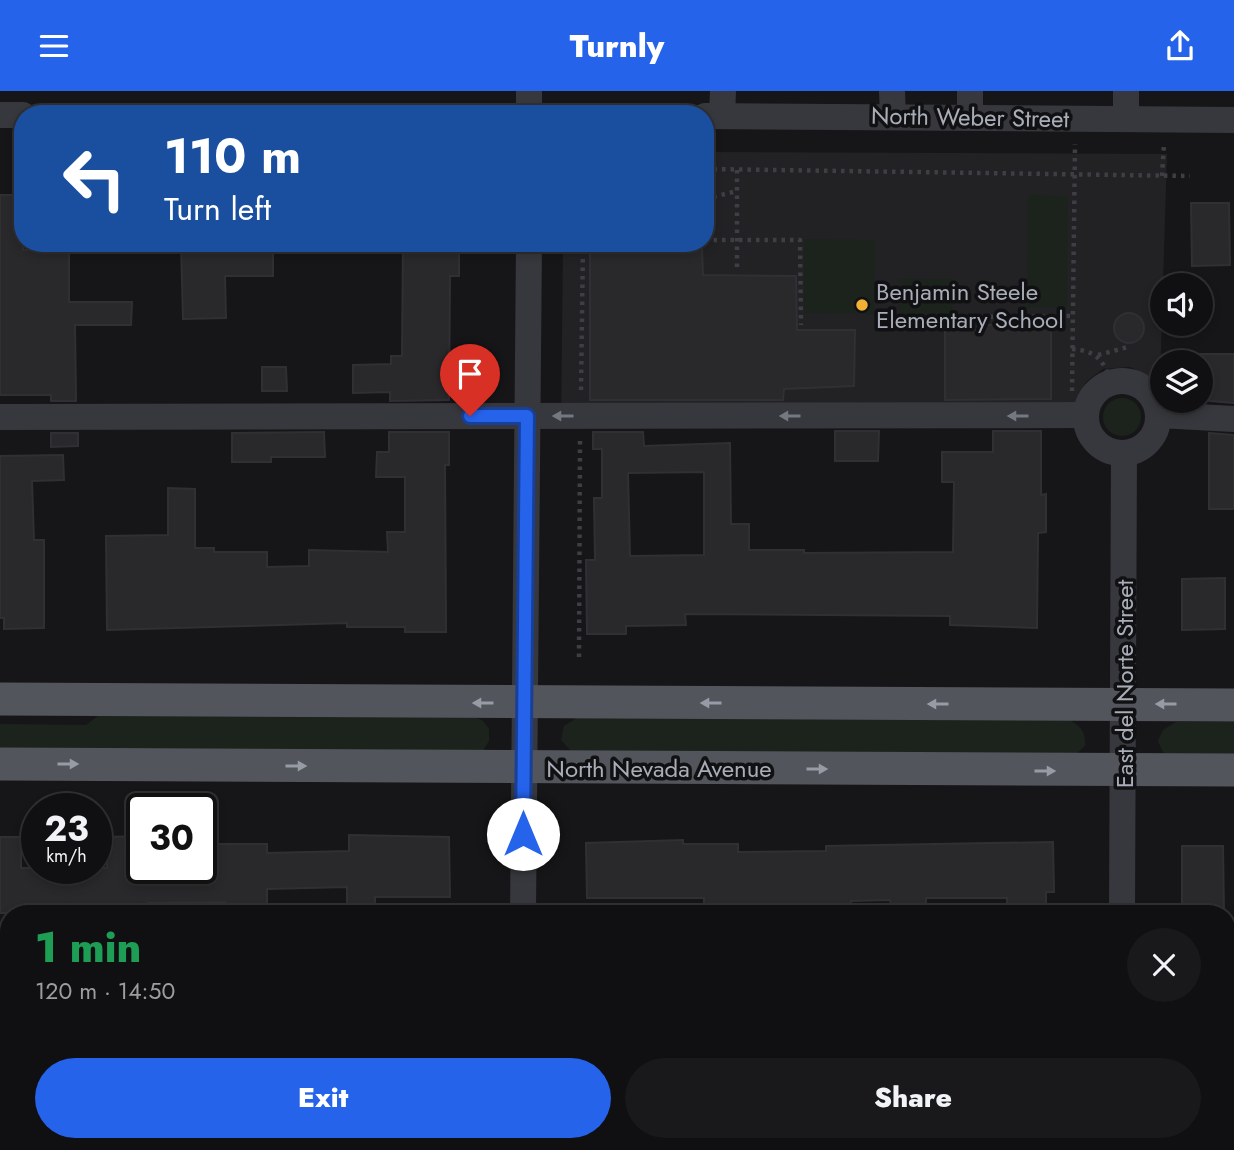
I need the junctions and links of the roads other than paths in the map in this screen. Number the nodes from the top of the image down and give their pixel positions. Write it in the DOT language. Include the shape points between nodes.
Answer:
graph roads {
  1 [pos="970,91"];
  2 [pos="1126,91"];
  3 [pos="892,104"];
  4 [pos="717,108"];
  5 [pos="970,117"];
  6 [pos="1126,119"];
  7 [pos="1234,120"];
  8 [pos="529,252"];
  9 [pos="1079,415"];
  10 [pos="1159,415"];
  11 [pos="527,416"];
  12 [pos="0,417"];
  13 [pos="1234,419"];
  14 [pos="1124,454"];
  15 [pos="0,699"];
  16 [pos="524,703"];
  17 [pos="1123,704"];
  18 [pos="1234,705"];
  19 [pos="0,764"];
  20 [pos="524,767"];
  21 [pos="1234,770"];
  22 [pos="1124,771"];
  23 [pos="523,905"];
  24 [pos="1122,905"];
  1 -- 5 [label="street"];
  2 -- 6 [label="street"];
  3 -- 4 [label="street, North Weber Street"];
  3 -- 5 [label="street, North Weber Street"];
  5 -- 6 [label="street, North Weber Street"];
  6 -- 7 [label="street, North Weber Street"];
  8 -- 11 [label="street"];
  9 -- 10 [label="street" via="1093,395 1111,382 1133,382 1157,404"];
  9 -- 11 [label="street, one-way"];
  9 -- 14 [label="street" via="1101,447"];
  10 -- 13 [label="street"];
  10 -- 14 [label="street" via="1145,446"];
  11 -- 12 [label="street"];
  11 -- 16 [label="street"];
  14 -- 17 [label="street, East del Norte Street"];
  16 -- 15 [label="main road, one-way"];
  17 -- 16 [label="main road, one-way"];
  16 -- 20 [label="street"];
  18 -- 17 [label="main road, one-way"];
  17 -- 22 [label="street, East del Norte Street"];
  19 -- 20 [label="main road, North Nevada Avenue, one-way"];
  20 -- 22 [label="main road, North Nevada Avenue, one-way"];
  20 -- 23 [label="street"];
  21 -- 22 [label="main road, North Nevada Avenue"];
  22 -- 24 [label="street, East del Norte Street"];
}
